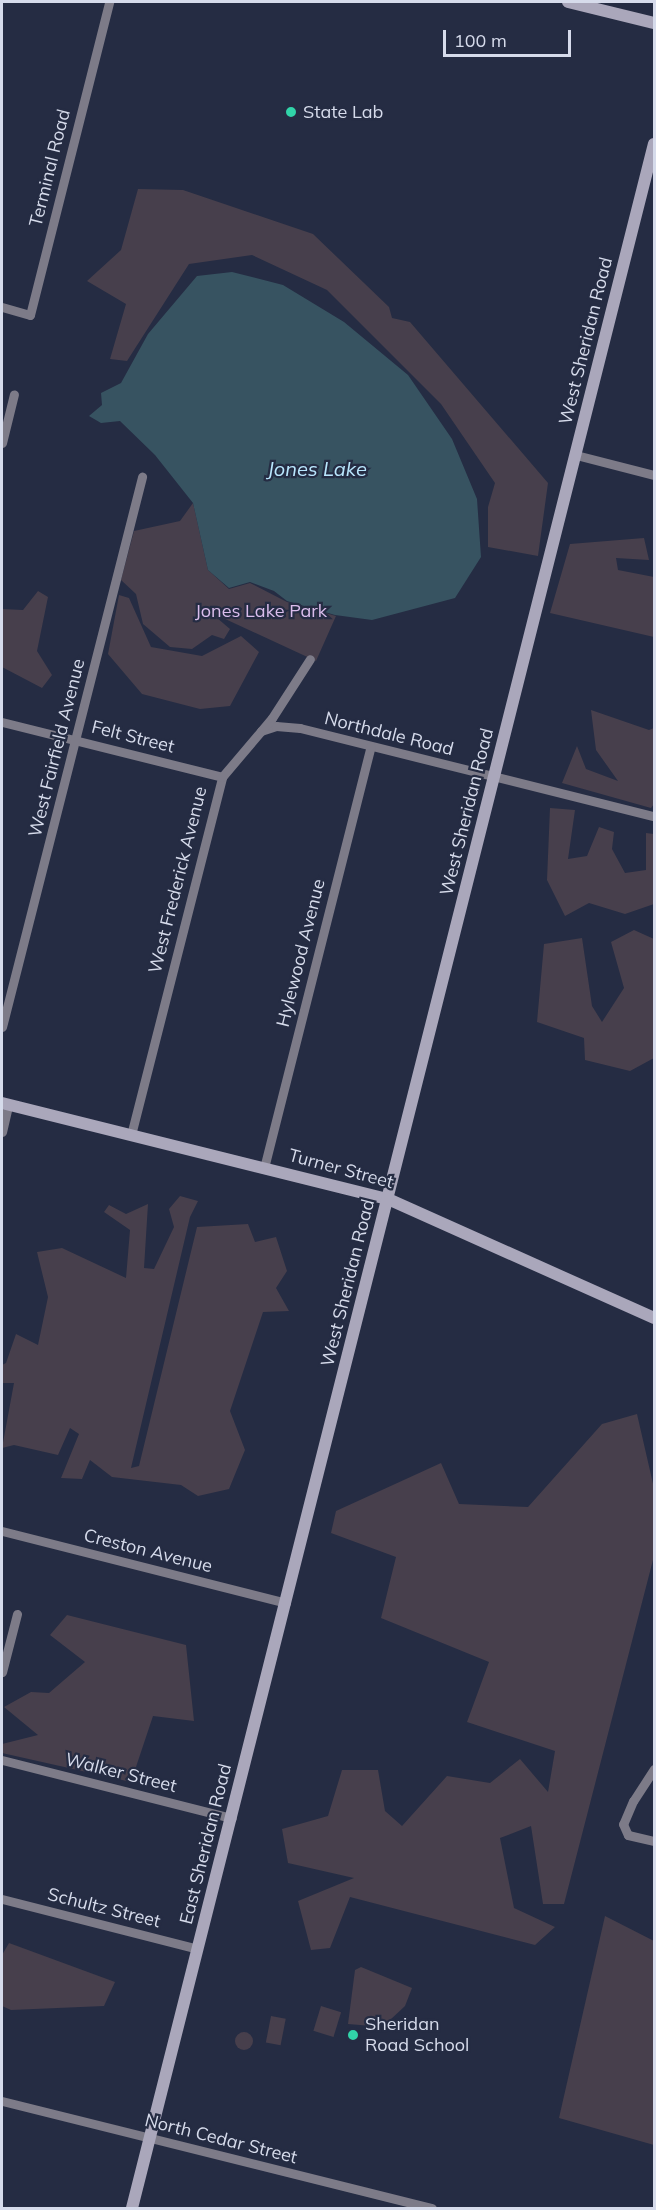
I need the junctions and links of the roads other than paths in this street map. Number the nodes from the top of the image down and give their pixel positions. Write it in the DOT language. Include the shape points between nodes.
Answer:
graph roads {
  1 [pos="109,2"];
  2 [pos="568,2"];
  3 [pos="654,23"];
  4 [pos="654,144"];
  5 [pos="2,307"];
  6 [pos="14,394"];
  7 [pos="2,442"];
  8 [pos="576,454"];
  9 [pos="654,475"];
  10 [pos="142,477"];
  11 [pos="310,659"];
  12 [pos="2,722"];
  13 [pos="256,733"];
  14 [pos="76,740"];
  15 [pos="371,746"];
  16 [pos="495,776"];
  17 [pos="222,777"];
  18 [pos="654,816"];
  19 [pos="2,1027"];
  20 [pos="5,1104"];
  21 [pos="2,1132"];
  22 [pos="130,1135"];
  23 [pos="264,1168"];
  24 [pos="388,1199"];
  25 [pos="654,1318"];
  26 [pos="315,1489"];
  27 [pos="2,1531"];
  28 [pos="286,1603"];
  29 [pos="16,1614"];
  30 [pos="2,1672"];
  31 [pos="2,1760"];
  32 [pos="654,1769"];
  33 [pos="232,1818"];
  34 [pos="654,1841"];
  35 [pos="2,1899"];
  36 [pos="198,1949"];
  37 [pos="2,2101"];
  38 [pos="150,2138"];
  39 [pos="132,2208"];
  40 [pos="432,2208"];
  1 -- 5 [label="street, Terminal Road" via="30,315"];
  2 -- 3 [label="street"];
  4 -- 8 [label="street, West Sheridan Road"];
  6 -- 7 [label="street"];
  8 -- 9 [label="street"];
  8 -- 16 [label="street, West Sheridan Road"];
  10 -- 14 [label="street, West Fairfield Avenue"];
  11 -- 13 [label="street, West Frederick Avenue" via="272,718"];
  12 -- 14 [label="street, Felt Street"];
  13 -- 15 [label="street, Northdale Road" via="288,726"];
  13 -- 17 [label="street, West Frederick Avenue"];
  14 -- 17 [label="street, Felt Street"];
  14 -- 19 [label="street, West Fairfield Avenue"];
  15 -- 16 [label="street, Northdale Road"];
  15 -- 23 [label="street, Hylewood Avenue"];
  16 -- 18 [label="street, Northdale Road"];
  16 -- 24 [label="street, West Sheridan Road"];
  17 -- 22 [label="street, West Frederick Avenue"];
  20 -- 21 [label="street"];
  20 -- 22 [label="street, Turner Street"];
  22 -- 23 [label="street, Turner Street"];
  23 -- 24 [label="street, Turner Street"];
  24 -- 25 [label="street, Turner Street"];
  24 -- 26 [label="street, West Sheridan Road"];
  26 -- 28 [label="street, East Sheridan Road"];
  27 -- 28 [label="street, Creston Avenue"];
  28 -- 33 [label="street, East Sheridan Road"];
  29 -- 30 [label="street"];
  31 -- 33 [label="street, Walker Street"];
  32 -- 34 [label="street" via="627,1812 624,1831"];
  33 -- 36 [label="street, East Sheridan Road"];
  35 -- 36 [label="street, Schultz Street"];
  36 -- 38 [label="street, East Sheridan Road"];
  37 -- 38 [label="street, North Cedar Street"];
  38 -- 39 [label="street, East Sheridan Road"];
  38 -- 40 [label="street, North Cedar Street"];
}
